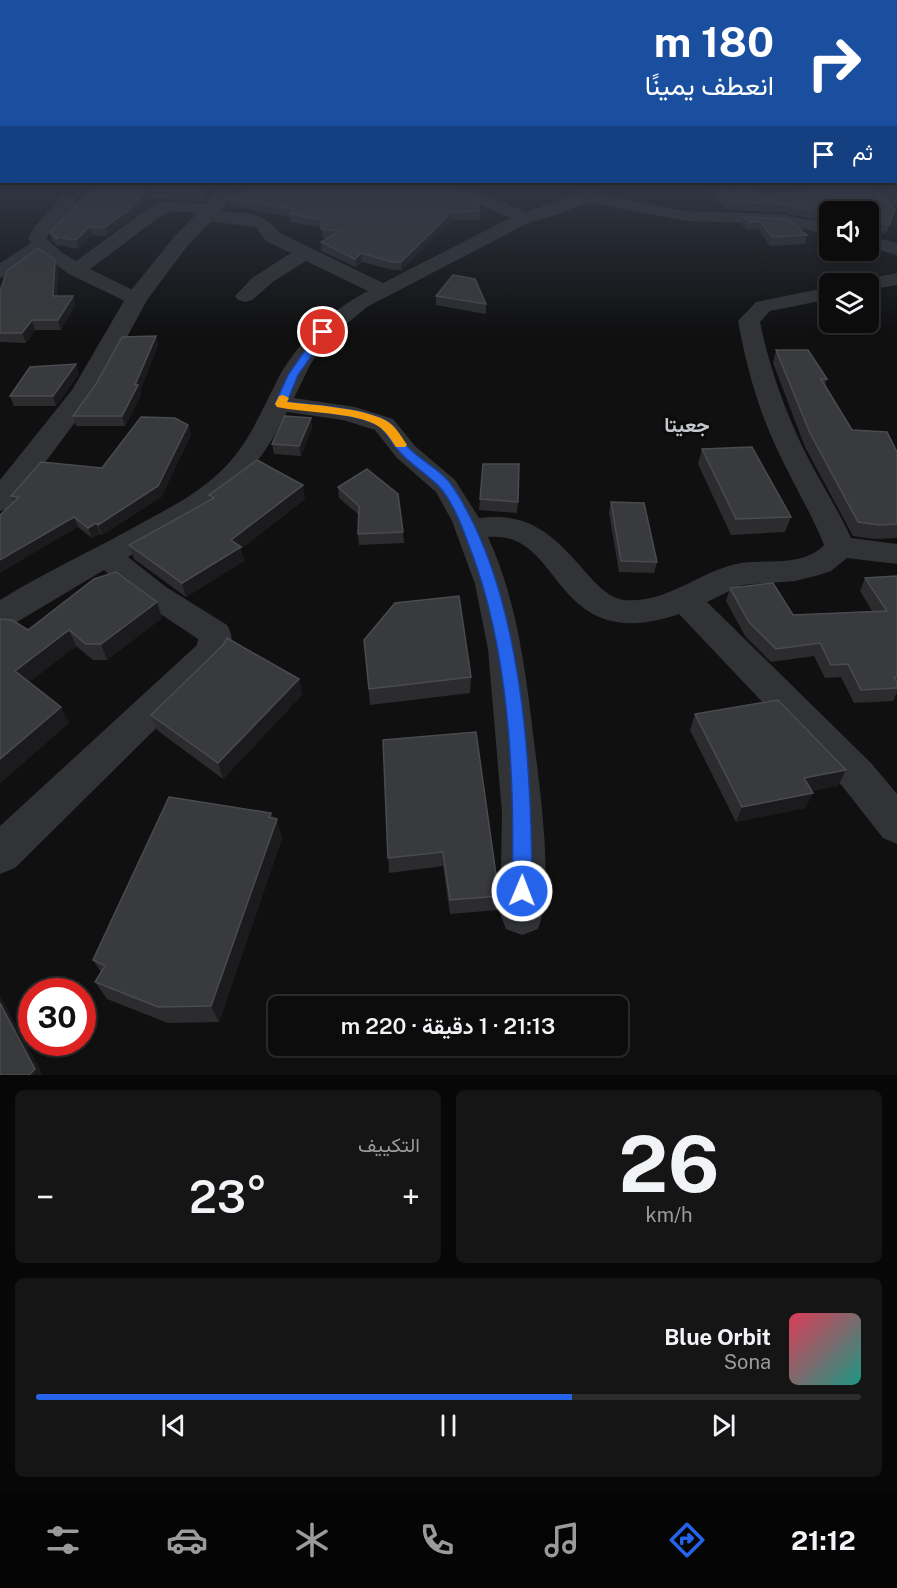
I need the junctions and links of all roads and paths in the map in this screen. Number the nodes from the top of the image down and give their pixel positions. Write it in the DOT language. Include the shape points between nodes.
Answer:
graph roads {
  1 [pos="40,233"];
  2 [pos="127,233"];
  3 [pos="189,233"];
  4 [pos="270,233"];
  5 [pos="496,233"];
  6 [pos="879,244"];
  7 [pos="41,245"];
  8 [pos="897,249"];
  9 [pos="307,252"];
  10 [pos="76,270"];
  11 [pos="0,272"];
  12 [pos="897,279"];
  13 [pos="879,282"];
  14 [pos="384,291"];
  15 [pos="819,295"];
  16 [pos="245,296"];
  17 [pos="136,298"];
  18 [pos="281,404"];
  19 [pos="0,501"];
  20 [pos="470,529"];
  21 [pos="840,547"];
  22 [pos="897,554"];
  23 [pos="107,556"];
  24 [pos="684,599"];
  25 [pos="0,616"];
  26 [pos="897,825"];
  27 [pos="0,854"];
  28 [pos="522,913"];
  1 -- 7 [label="street" via="37,238"];
  2 -- 10 [label="street"];
  3 -- 17 [label="street"];
  4 -- 9 [label="street"];
  5 -- 14 [label="street"];
  6 -- 8 [label="street"];
  7 -- 10 [label="street"];
  7 -- 11 [label="street"];
  9 -- 14 [label="street"];
  9 -- 16 [label="street" via="271,272"];
  10 -- 17 [label="street"];
  12 -- 13 [label="street"];
  14 -- 18 [label="street" via="360,303 323,332 293,375"];
  15 -- 21 [label="street" via="763,306 749,321 778,421"];
  17 -- 19 [label="street" via="84,393"];
  18 -- 20 [label="street" via="344,412 381,422 449,490"];
  18 -- 23 [label="street" via="226,482 204,501"];
  20 -- 24 [label="street" via="518,529 537,541 590,598 610,610 638,613"];
  20 -- 28 [label="street" via="491,584 512,693 523,822"];
  21 -- 22 [label="street"];
  21 -- 24 [label="street" via="832,558 818,565 738,574"];
  23 -- 25 [label="street"];
  23 -- 27 [label="street" via="155,595 215,634 214,650"];
  24 -- 26 [label="street" via="857,774"];
}
